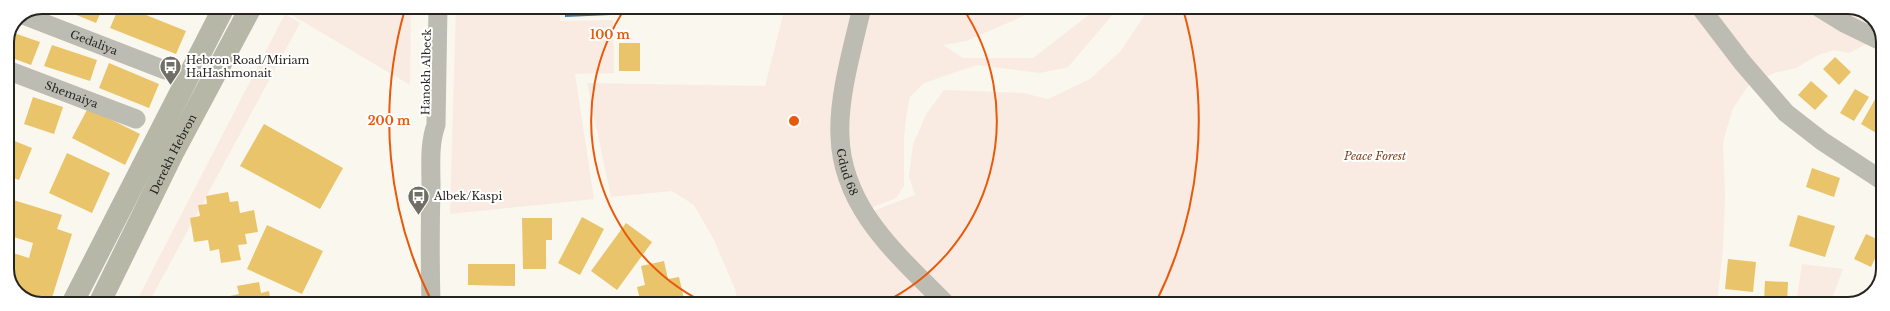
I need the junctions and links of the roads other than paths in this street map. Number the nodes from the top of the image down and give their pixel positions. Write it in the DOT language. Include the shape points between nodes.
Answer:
graph roads {
  1 [pos="220,14"];
  2 [pos="247,14"];
  3 [pos="426,14"];
  4 [pos="438,14"];
  5 [pos="860,14"];
  6 [pos="1705,14"];
  7 [pos="1829,14"];
  8 [pos="29,17"];
  9 [pos="1876,38"];
  10 [pos="165,70"];
  11 [pos="14,73"];
  12 [pos="136,119"];
  13 [pos="432,135"];
  14 [pos="1876,176"];
  15 [pos="76,297"];
  16 [pos="102,297"];
  17 [pos="431,297"];
  18 [pos="939,297"];
  1 -- 15 [label="highway, Derekh Hebron"];
  2 -- 16 [label="highway, Derekh Hebron" via="174,151"];
  3 -- 13 [label="street, Hanokh Albeck" via="425,120"];
  4 -- 13 [label="street, Hanokh Albeck" via="436,125"];
  5 -- 18 [label="street, Gdud 68" via="841,111 840,136 847,179 855,198 880,236"];
  6 -- 14 [label="street" via="1786,113 1822,141"];
  7 -- 9 [label="street"];
  8 -- 10 [label="street, Gedaliya"];
  11 -- 12 [label="street, Shemaiya"];
  13 -- 17 [label="street, Hanokh Albeck"];
}
